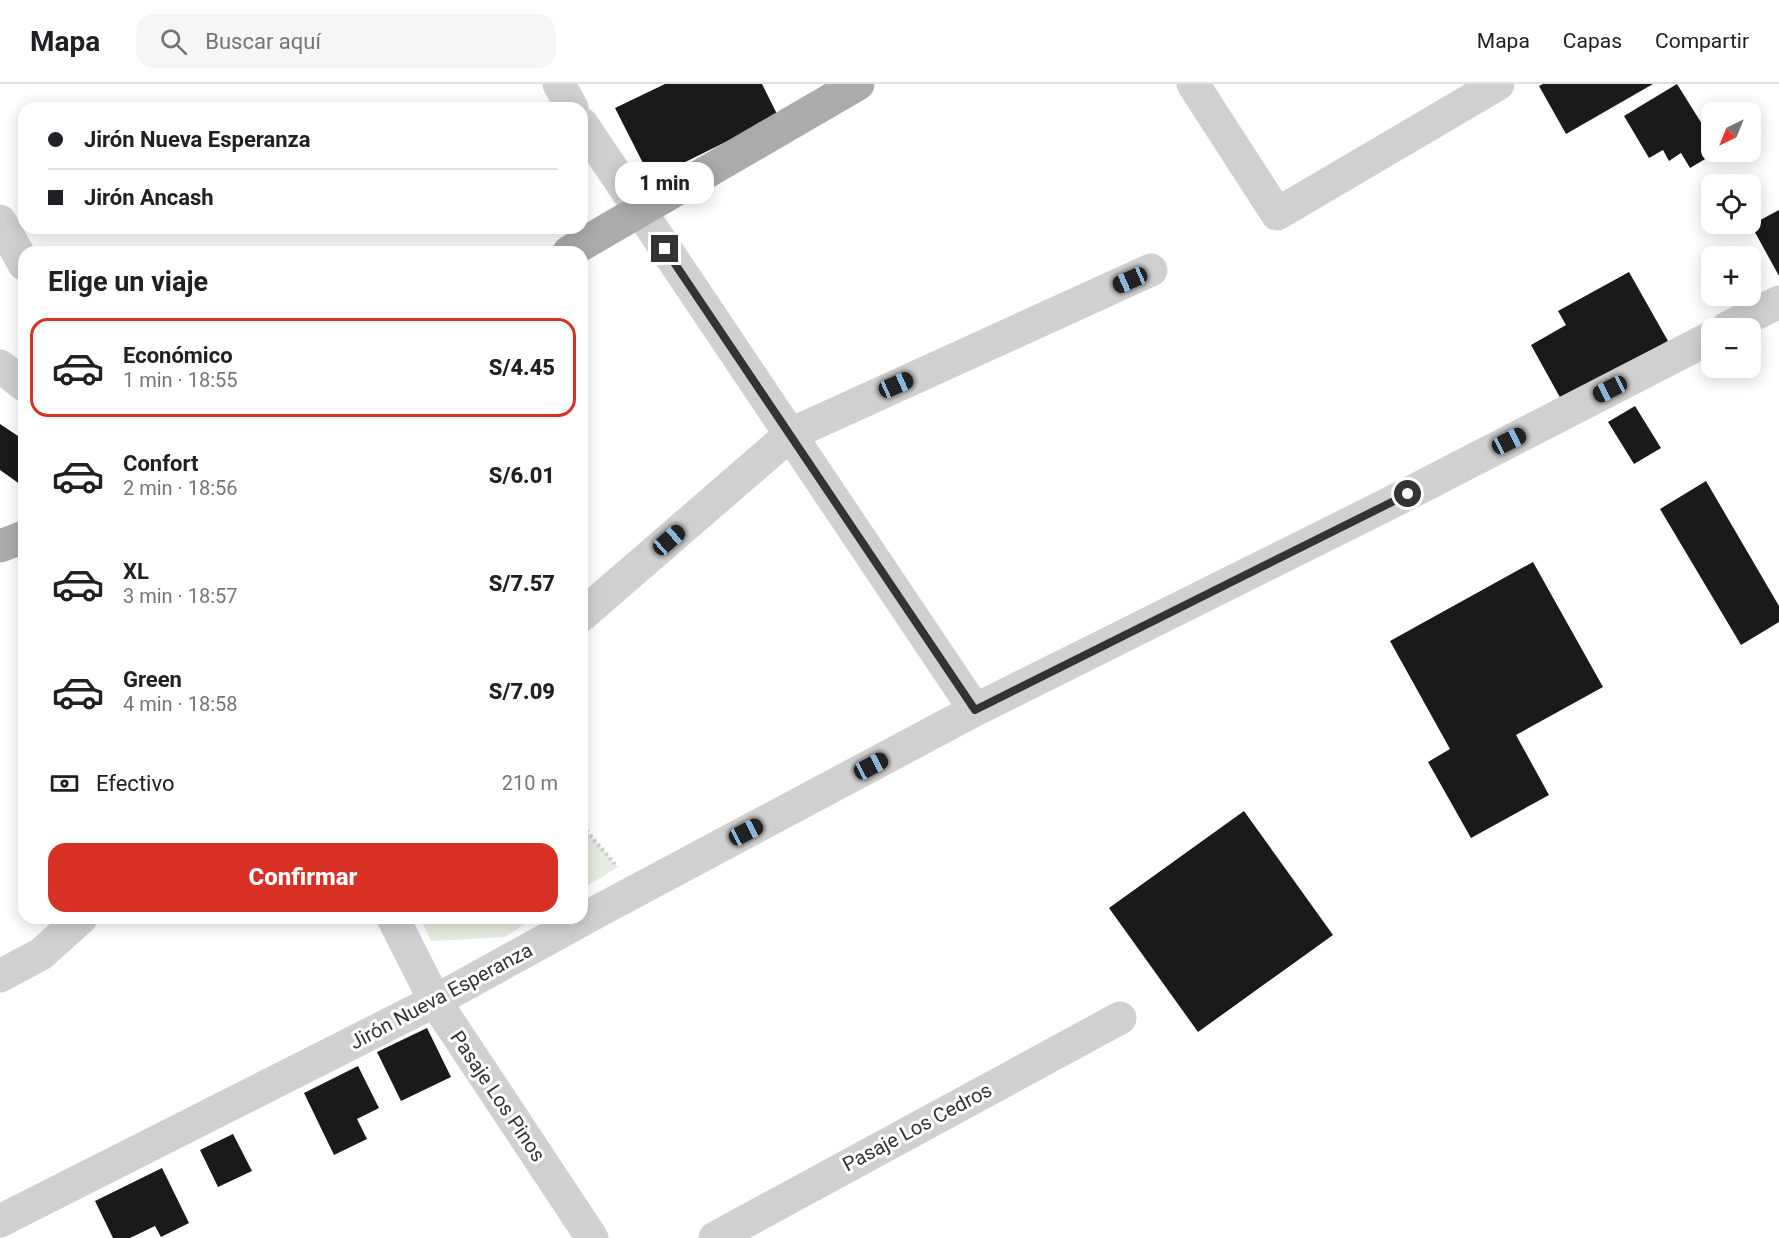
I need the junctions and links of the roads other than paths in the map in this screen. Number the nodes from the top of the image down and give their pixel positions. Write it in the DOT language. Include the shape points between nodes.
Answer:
graph roads {
  1 [pos="559,84"];
  2 [pos="858,84"];
  3 [pos="1193,84"];
  4 [pos="1498,84"];
  5 [pos="569,102"];
  6 [pos="588,133"];
  7 [pos="640,213"];
  8 [pos="0,221"];
  9 [pos="580,246"];
  10 [pos="18,253"];
  11 [pos="1151,270"];
  12 [pos="1779,302"];
  13 [pos="1747,318"];
  14 [pos="1701,343"];
  15 [pos="0,366"];
  16 [pos="18,380"];
  17 [pos="790,434"];
  18 [pos="18,539"];
  19 [pos="0,546"];
  20 [pos="588,610"];
  21 [pos="975,710"];
  22 [pos="588,917"];
  23 [pos="74,924"];
  24 [pos="396,924"];
  25 [pos="575,924"];
  26 [pos="0,976"];
  27 [pos="435,1001"];
  28 [pos="1120,1018"];
  29 [pos="0,1221"];
  30 [pos="592,1238"];
  31 [pos="715,1238"];
  1 -- 5 [label="street"];
  2 -- 7 [label="main road"];
  3 -- 4 [label="street" via="1277,214"];
  6 -- 7 [label="street"];
  7 -- 9 [label="main road"];
  7 -- 17 [label="street"];
  8 -- 10 [label="street"];
  11 -- 17 [label="street"];
  12 -- 13 [label="street"];
  14 -- 21 [label="street, Jirón Nueva Esperanza"];
  15 -- 16 [label="street"];
  17 -- 20 [label="street"];
  17 -- 21 [label="street"];
  18 -- 19 [label="main road"];
  21 -- 22 [label="street, Jirón Nueva Esperanza"];
  23 -- 26 [label="street" via="41,954"];
  24 -- 27 [label="street, Pasaje Los Pinos"];
  25 -- 27 [label="street, Jirón Nueva Esperanza"];
  27 -- 29 [label="street, Jirón Nueva Esperanza"];
  27 -- 30 [label="street, Pasaje Los Pinos"];
  28 -- 31 [label="street, Pasaje Los Cedros"];
}
